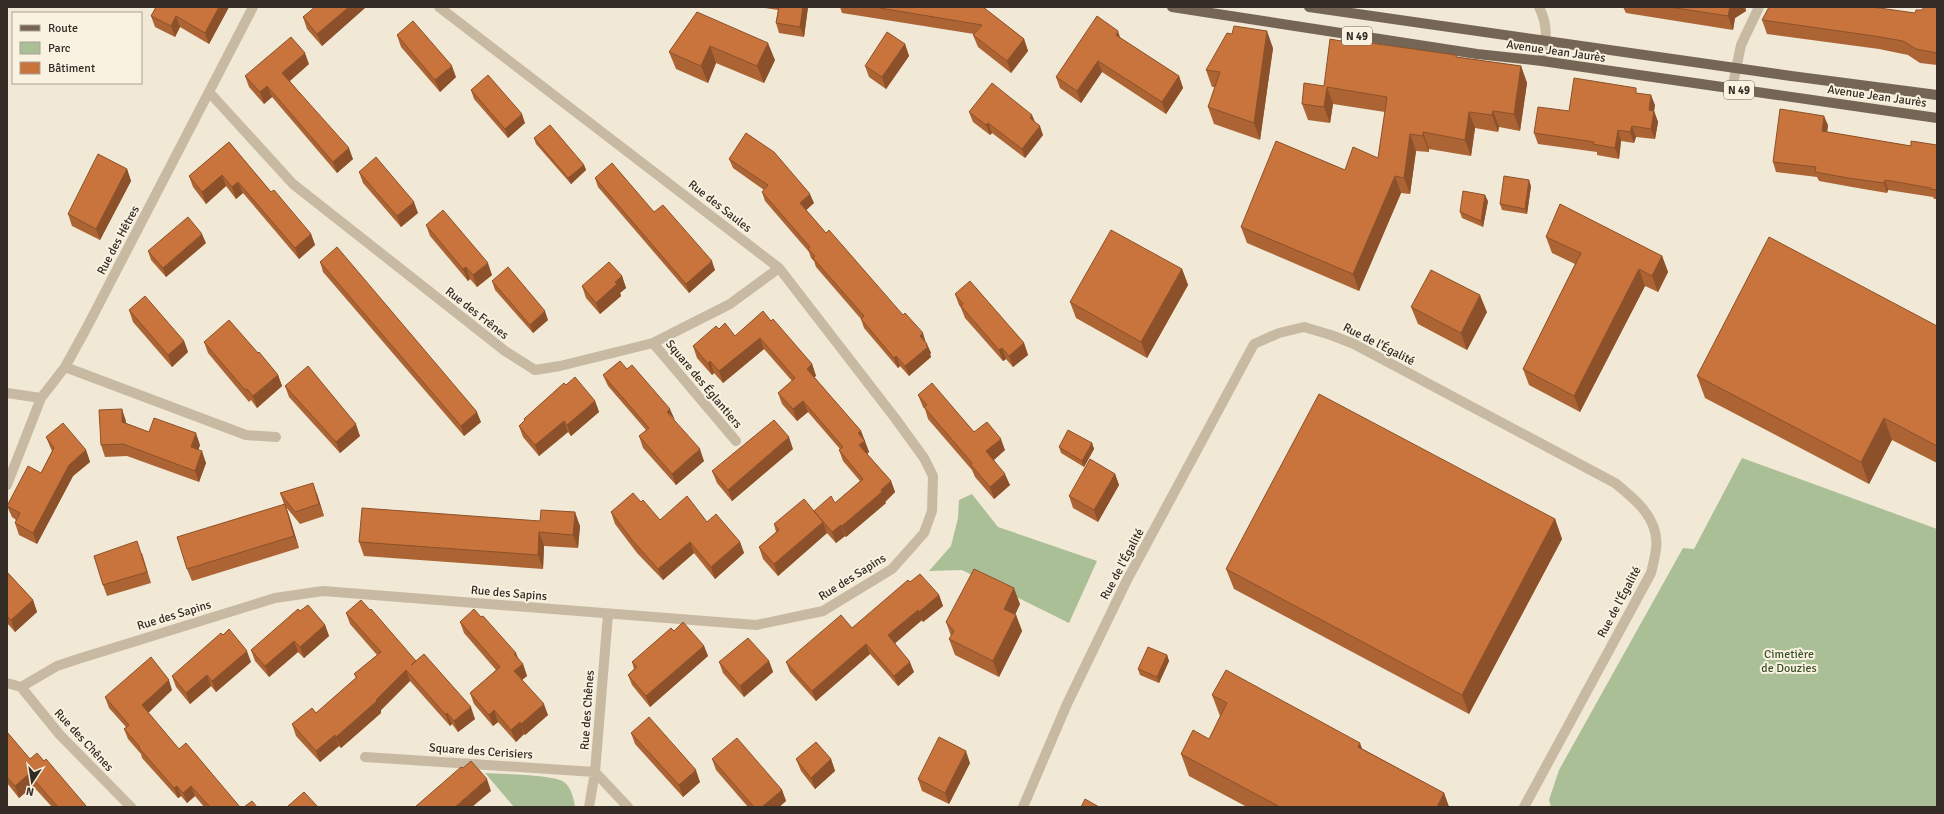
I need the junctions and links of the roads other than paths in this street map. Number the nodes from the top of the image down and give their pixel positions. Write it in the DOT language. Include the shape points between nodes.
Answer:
graph roads {
  1 [pos="254,7"];
  2 [pos="439,7"];
  3 [pos="1172,7"];
  4 [pos="1309,7"];
  5 [pos="1539,7"];
  6 [pos="1759,7"];
  7 [pos="1546,40"];
  8 [pos="1542,61"];
  9 [pos="1736,67"];
  10 [pos="1732,89"];
  11 [pos="209,92"];
  12 [pos="1937,95"];
  13 [pos="1937,118"];
  14 [pos="779,268"];
  15 [pos="653,343"];
  16 [pos="65,367"];
  17 [pos="7,393"];
  18 [pos="41,398"];
  19 [pos="276,437"];
  20 [pos="736,441"];
  21 [pos="933,476"];
  22 [pos="7,485"];
  23 [pos="608,614"];
  24 [pos="7,683"];
  25 [pos="21,687"];
  26 [pos="365,757"];
  27 [pos="595,772"];
  28 [pos="131,807"];
  29 [pos="589,807"];
  30 [pos="628,807"];
  31 [pos="1023,807"];
  32 [pos="1524,807"];
  1 -- 11 [label="street, Rue des Hêtres"];
  2 -- 14 [label="street, Rue des Saules"];
  3 -- 8 [label="main road, Avenue Jean Jaurès / N 49" via="1477,54"];
  4 -- 7 [label="main road, Avenue Jean Jaurès / N 49"];
  5 -- 7 [label="street" via="1545,19"];
  6 -- 9 [label="street" via="1741,46"];
  7 -- 8 [label="street"];
  7 -- 9 [label="main road, Avenue Jean Jaurès / N 49"];
  8 -- 10 [label="main road, Avenue Jean Jaurès / N 49"];
  9 -- 10 [label="street"];
  9 -- 12 [label="main road, Avenue Jean Jaurès / N 49"];
  10 -- 13 [label="main road, Avenue Jean Jaurès / N 49"];
  11 -- 15 [label="street, Rue des Frênes" via="293,184 506,351 535,370"];
  11 -- 16 [label="street, Rue des Hêtres"];
  14 -- 15 [label="street, Rue des Frênes" via="730,304"];
  14 -- 21 [label="street, Rue des Saules" via="896,418 924,458"];
  15 -- 20 [label="street, Square des Églantiers"];
  16 -- 18 [label="street, Rue des Hêtres"];
  16 -- 19 [label="street" via="246,435"];
  17 -- 18 [label="street"];
  18 -- 22 [label="street, Rue des Hêtres"];
  21 -- 23 [label="street, Rue des Sapins" via="932,512 924,534 892,569 823,611 756,625"];
  23 -- 25 [label="street, Rue des Sapins" via="323,591 275,598 78,658 57,666"];
  23 -- 27 [label="street, Rue des Chênes"];
  24 -- 25 [label="street"];
  25 -- 28 [label="street, Rue des Chênes" via="60,736"];
  26 -- 27 [label="street, Square des Cerisiers"];
  27 -- 29 [label="street, Rue des Chênes"];
  27 -- 30 [label="street"];
  31 -- 32 [label="street, Rue de l'Égalité" via="1067,704 1126,582 1254,344 1279,333 1304,327 1354,344 1614,483 1638,502 1653,524 1657,547 1651,573"];
}
